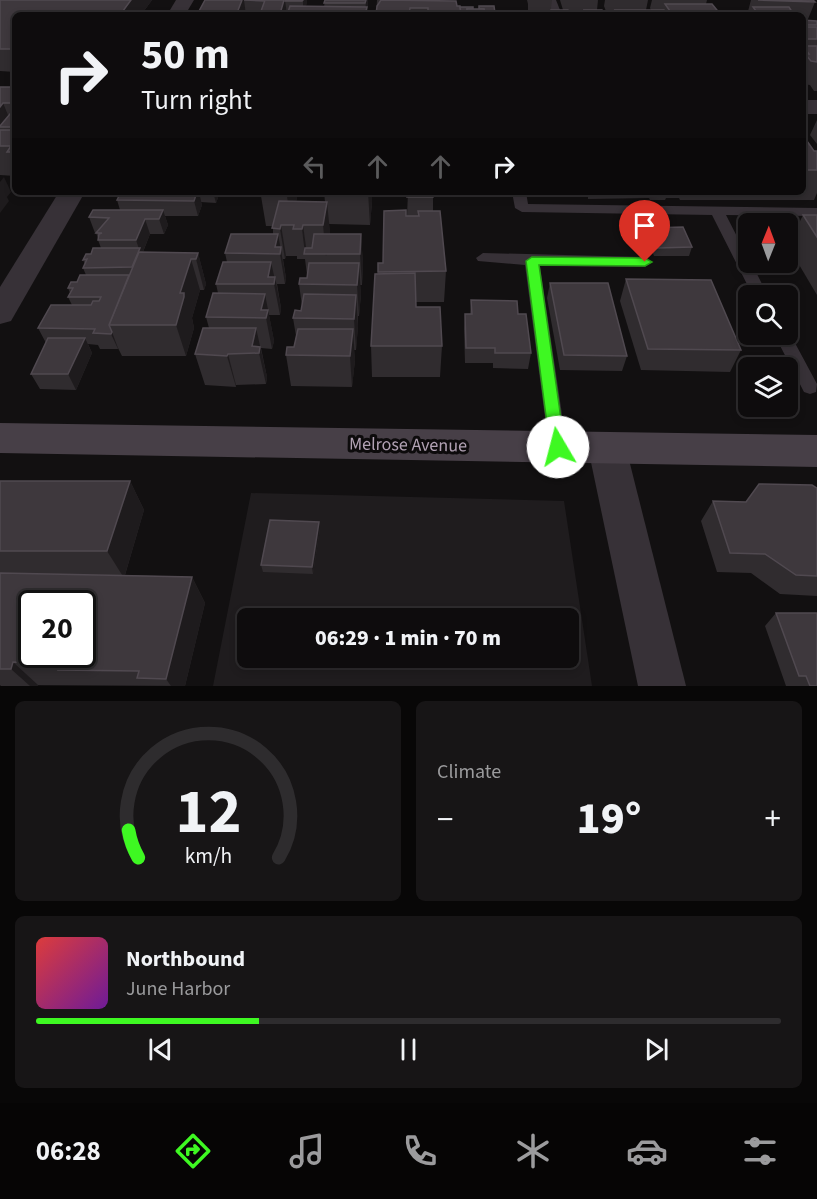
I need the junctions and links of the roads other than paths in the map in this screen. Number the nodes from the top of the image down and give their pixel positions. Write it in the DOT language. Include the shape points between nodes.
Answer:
graph roads {
  1 [pos="70,195"];
  2 [pos="520,195"];
  3 [pos="717,211"];
  4 [pos="817,212"];
  5 [pos="483,258"];
  6 [pos="532,261"];
  7 [pos="645,262"];
  8 [pos="755,285"];
  9 [pos="0,313"];
  10 [pos="788,345"];
  11 [pos="810,387"];
  12 [pos="0,438"];
  13 [pos="558,447"];
  14 [pos="607,448"];
  15 [pos="817,451"];
  16 [pos="662,686"];
  1 -- 9 [label="street"];
  2 -- 3 [label="lane" via="522,208"];
  3 -- 4 [label="lane"];
  3 -- 8 [label="lane"];
  5 -- 6 [label="lane"];
  6 -- 7 [label="lane"];
  6 -- 13 [label="lane"];
  10 -- 11 [label="lane"];
  12 -- 13 [label="main road, Melrose Avenue"];
  13 -- 14 [label="main road, Melrose Avenue"];
  14 -- 15 [label="main road, Melrose Avenue"];
  14 -- 16 [label="street"];
}
